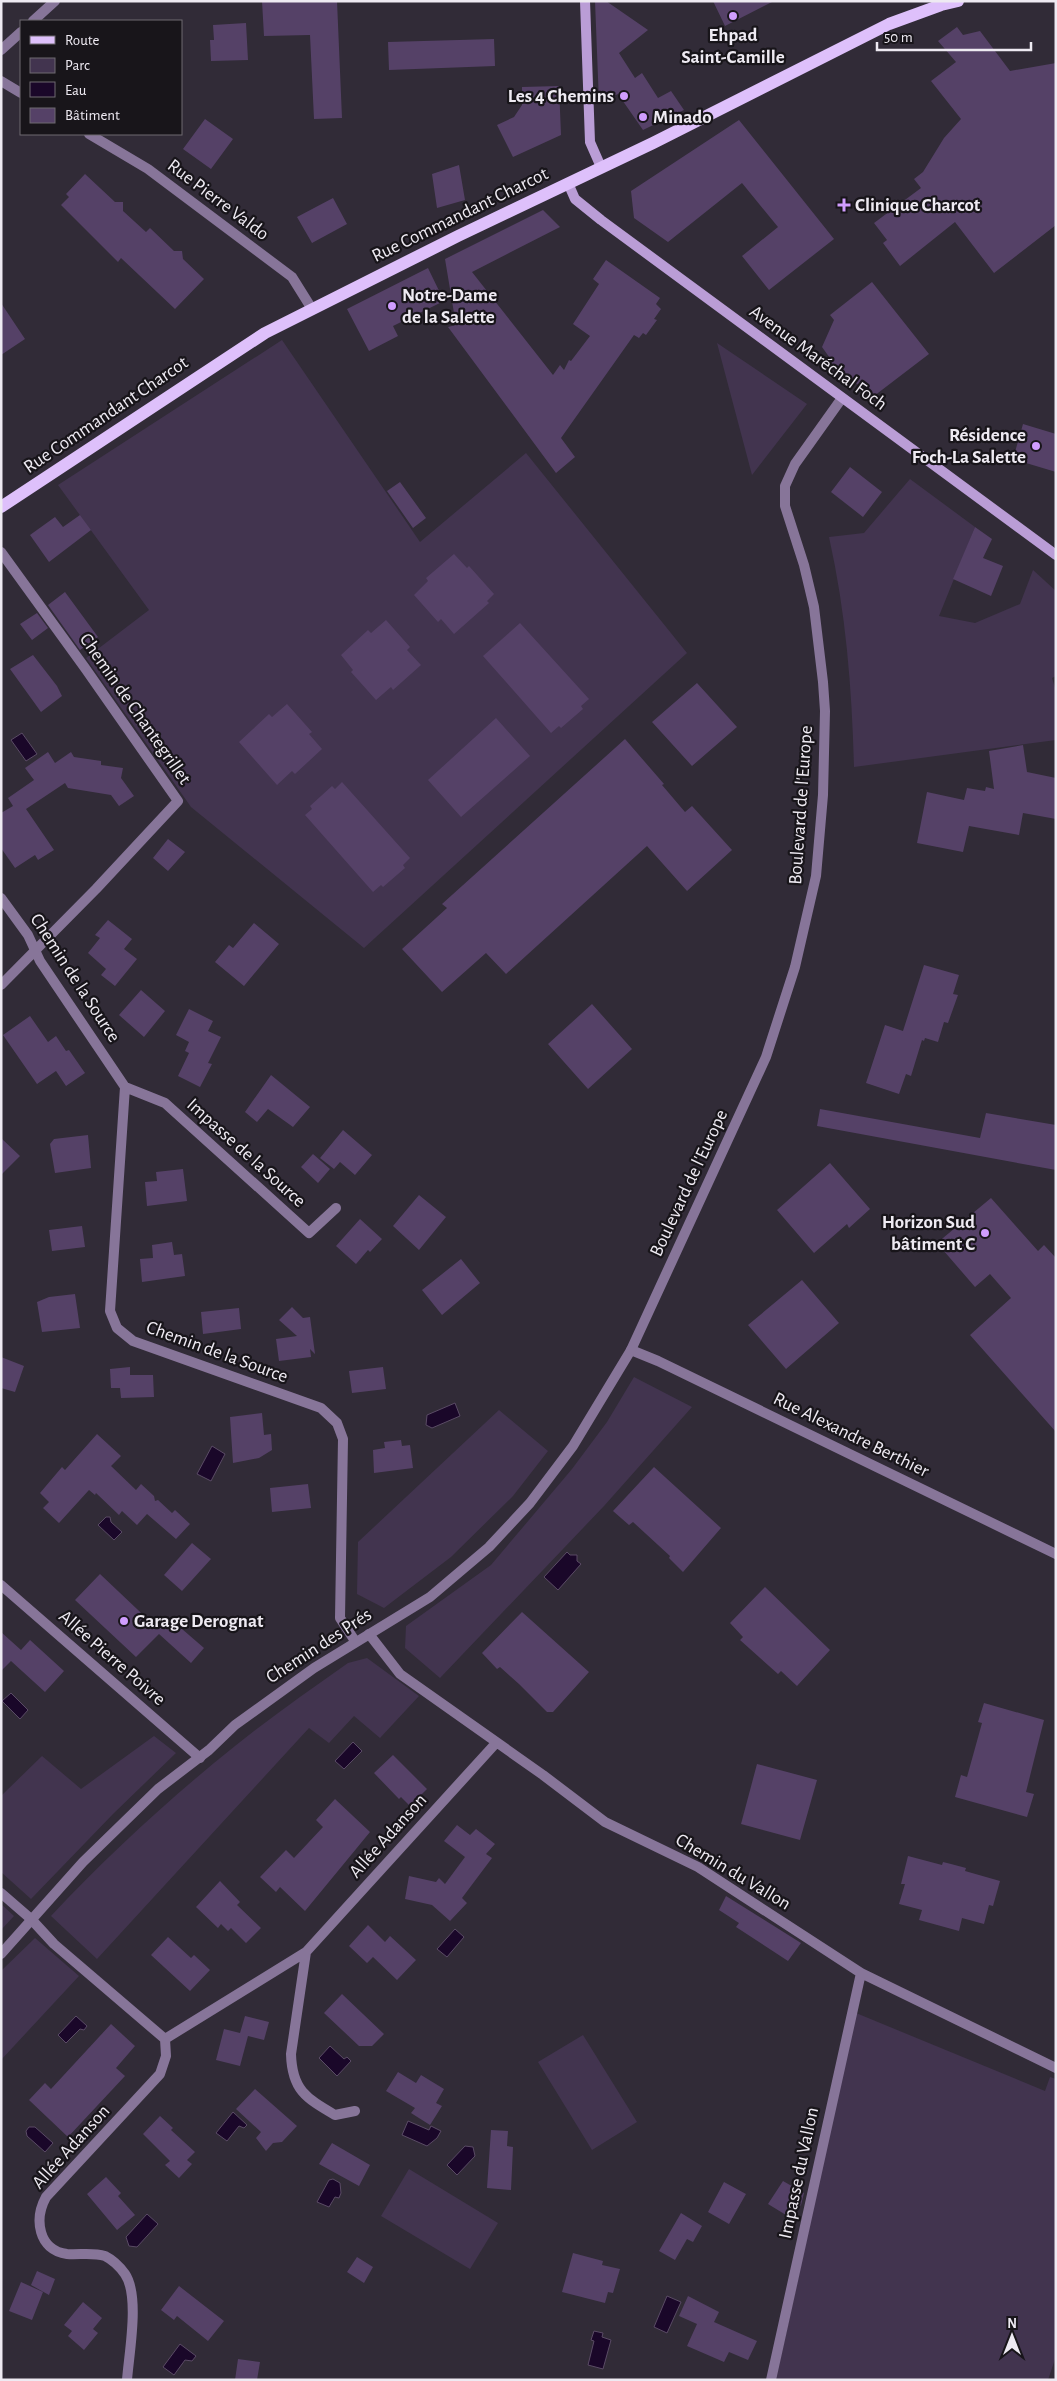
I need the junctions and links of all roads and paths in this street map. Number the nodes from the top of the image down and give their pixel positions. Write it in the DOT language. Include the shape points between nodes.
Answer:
graph roads {
  1 [pos="55,1"];
  2 [pos="585,1"];
  3 [pos="958,1"];
  4 [pos="34,20"];
  5 [pos="20,33"];
  6 [pos="1,50"];
  7 [pos="1,81"];
  8 [pos="20,92"];
  9 [pos="91,135"];
  10 [pos="601,167"];
  11 [pos="568,183"];
  12 [pos="312,309"];
  13 [pos="842,398"];
  14 [pos="1,507"];
  15 [pos="1,552"];
  16 [pos="1056,555"];
  17 [pos="1,898"];
  18 [pos="35,950"];
  19 [pos="1,985"];
  20 [pos="125,1087"];
  21 [pos="336,1208"];
  22 [pos="631,1350"];
  23 [pos="1056,1554"];
  24 [pos="1,1585"];
  25 [pos="369,1634"];
  26 [pos="355,1641"];
  27 [pos="496,1743"];
  28 [pos="200,1758"];
  29 [pos="1,1893"];
  30 [pos="31,1919"];
  31 [pos="306,1952"];
  32 [pos="1,1954"];
  33 [pos="861,1973"];
  34 [pos="164,2039"];
  35 [pos="1056,2068"];
  36 [pos="355,2111"];
  37 [pos="127,2380"];
  38 [pos="771,2380"];
  1 -- 4 [label="street"];
  2 -- 10 [label="main road" via="590,142"];
  3 -- 10 [label="main road, Rue Commandant Charcot" via="889,24"];
  5 -- 6 [label="street"];
  7 -- 8 [label="street"];
  9 -- 12 [label="street, Rue Pierre Valdo" via="148,169 292,278"];
  10 -- 11 [label="main road, Rue Commandant Charcot"];
  11 -- 12 [label="main road, Rue Commandant Charcot"];
  11 -- 13 [label="main road, Avenue Maréchal Foch" via="575,199 601,220"];
  12 -- 14 [label="main road, Rue Commandant Charcot" via="257,337"];
  13 -- 16 [label="main road, Avenue Maréchal Foch"];
  13 -- 22 [label="street, Boulevard de l'Europe" via="795,464 785,486 785,506 814,607 823,682 823,794 816,876 795,967 766,1058"];
  15 -- 18 [label="street, Chemin de Chantegrillet" via="178,801"];
  17 -- 18 [label="street, Chemin de la Source"];
  18 -- 19 [label="street, Chemin de Chantegrillet"];
  18 -- 20 [label="street, Chemin de la Source"];
  20 -- 21 [label="street, Impasse de la Source" via="165,1103 310,1233"];
  20 -- 26 [label="street, Chemin de la Source" via="110,1311 116,1328 132,1341 321,1408 337,1423 343,1439 340,1618"];
  22 -- 23 [label="street, Rue Alexandre Berthier"];
  22 -- 25 [label="street, Chemin des Prés" via="573,1446 530,1503 489,1547 430,1597"];
  24 -- 28 [label="street, Allée Pierre Poivre"];
  25 -- 26 [label="street, Chemin des Prés"];
  25 -- 27 [label="street, Chemin du Vallon" via="400,1674"];
  26 -- 28 [label="street, Chemin des Prés" via="265,1703"];
  27 -- 31 [label="street, Allée Adanson"];
  27 -- 33 [label="street, Chemin du Vallon" via="605,1822 698,1866"];
  28 -- 30 [label="street, Chemin des Prés" via="152,1796 83,1862"];
  29 -- 30 [label="street"];
  30 -- 32 [label="street, Chemin des Prés"];
  30 -- 34 [label="street" via="54,1944"];
  31 -- 34 [label="street, Allée Adanson"];
  31 -- 36 [label="street" via="291,2071 298,2089 313,2102 336,2115"];
  33 -- 35 [label="street, Chemin du Vallon"];
  33 -- 38 [label="street, Impasse du Vallon"];
  34 -- 37 [label="street, Allée Adanson" via="166,2056 160,2074 46,2197 38,2218 45,2242 55,2250 106,2257 126,2275 132,2304"];
}
